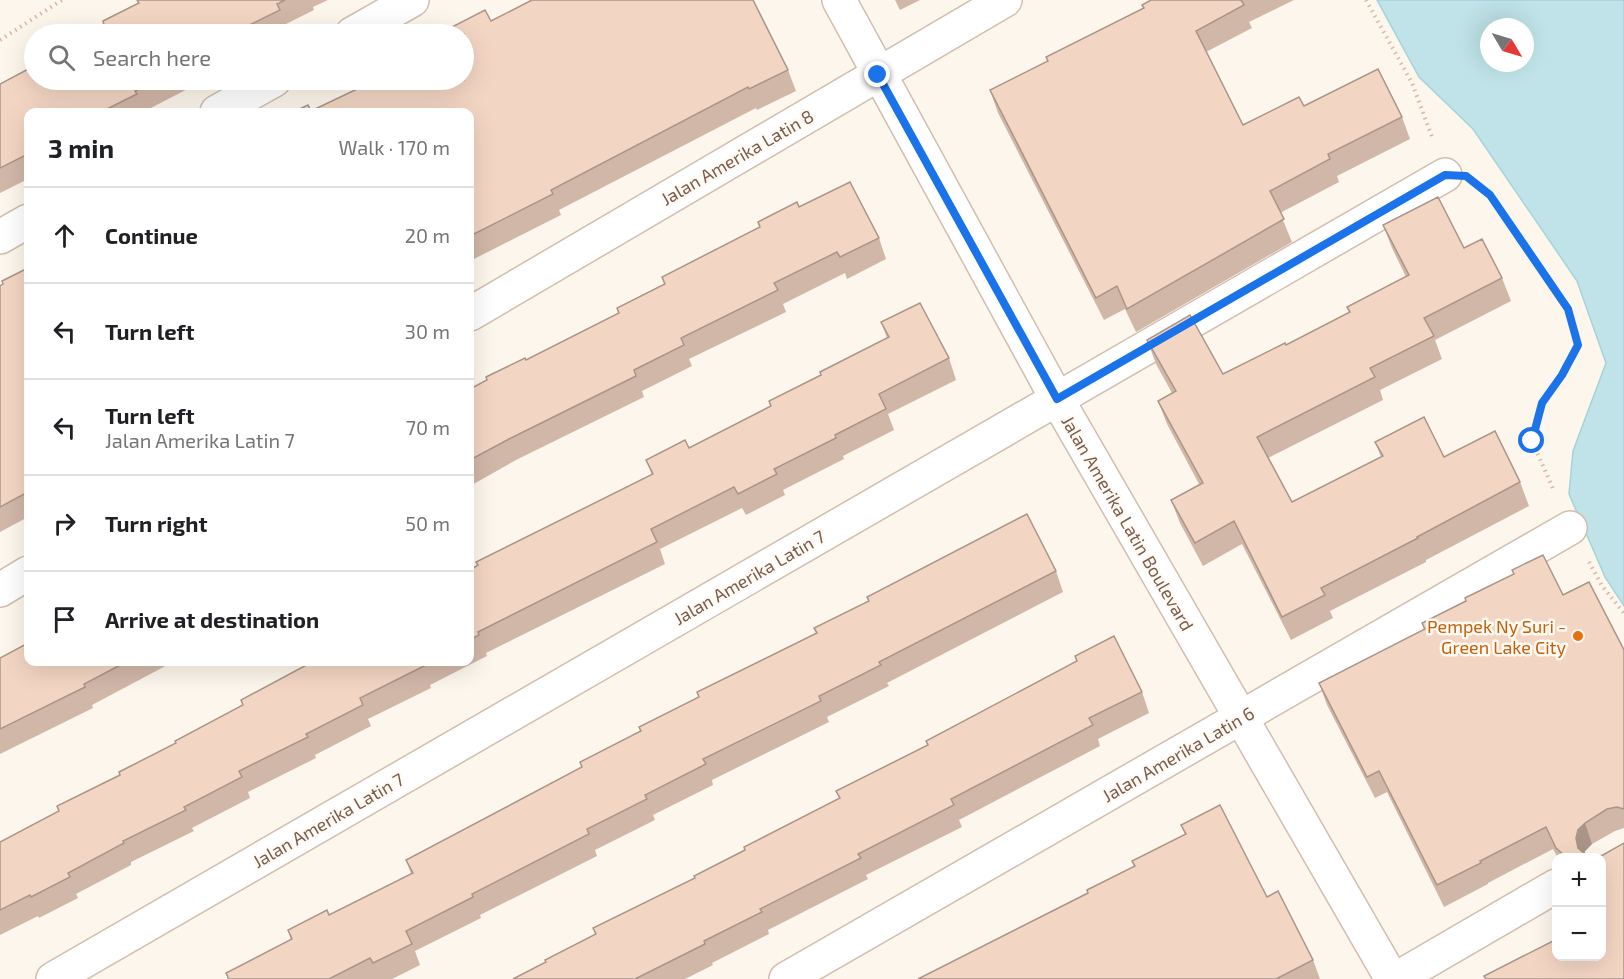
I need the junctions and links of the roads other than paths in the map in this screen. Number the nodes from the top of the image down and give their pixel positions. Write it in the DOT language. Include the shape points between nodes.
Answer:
graph roads {
  1 [pos="412,0"];
  2 [pos="839,0"];
  3 [pos="1005,0"];
  4 [pos="370,24"];
  5 [pos="878,75"];
  6 [pos="256,90"];
  7 [pos="224,108"];
  8 [pos="1445,175"];
  9 [pos="24,223"];
  10 [pos="0,237"];
  11 [pos="474,312"];
  12 [pos="1057,399"];
  13 [pos="1570,528"];
  14 [pos="24,575"];
  15 [pos="0,590"];
  16 [pos="1240,718"];
  17 [pos="1552,889"];
  18 [pos="53,979"];
  19 [pos="786,979"];
  20 [pos="1394,979"];
  1 -- 4 [label="street"];
  2 -- 5 [label="street, Jalan Amerika Latin Boulevard"];
  3 -- 5 [label="street, Jalan Amerika Latin 8"];
  5 -- 11 [label="street, Jalan Amerika Latin 8"];
  5 -- 12 [label="street, Jalan Amerika Latin Boulevard"];
  6 -- 7 [label="street"];
  8 -- 12 [label="street, Jalan Amerika Latin 7"];
  9 -- 10 [label="street"];
  12 -- 16 [label="street, Jalan Amerika Latin Boulevard"];
  12 -- 18 [label="street, Jalan Amerika Latin 7"];
  13 -- 16 [label="street, Jalan Amerika Latin 6"];
  14 -- 15 [label="street"];
  16 -- 19 [label="street, Jalan Amerika Latin 6"];
  16 -- 20 [label="street, Jalan Amerika Latin Boulevard"];
  17 -- 20 [label="street"];
}
